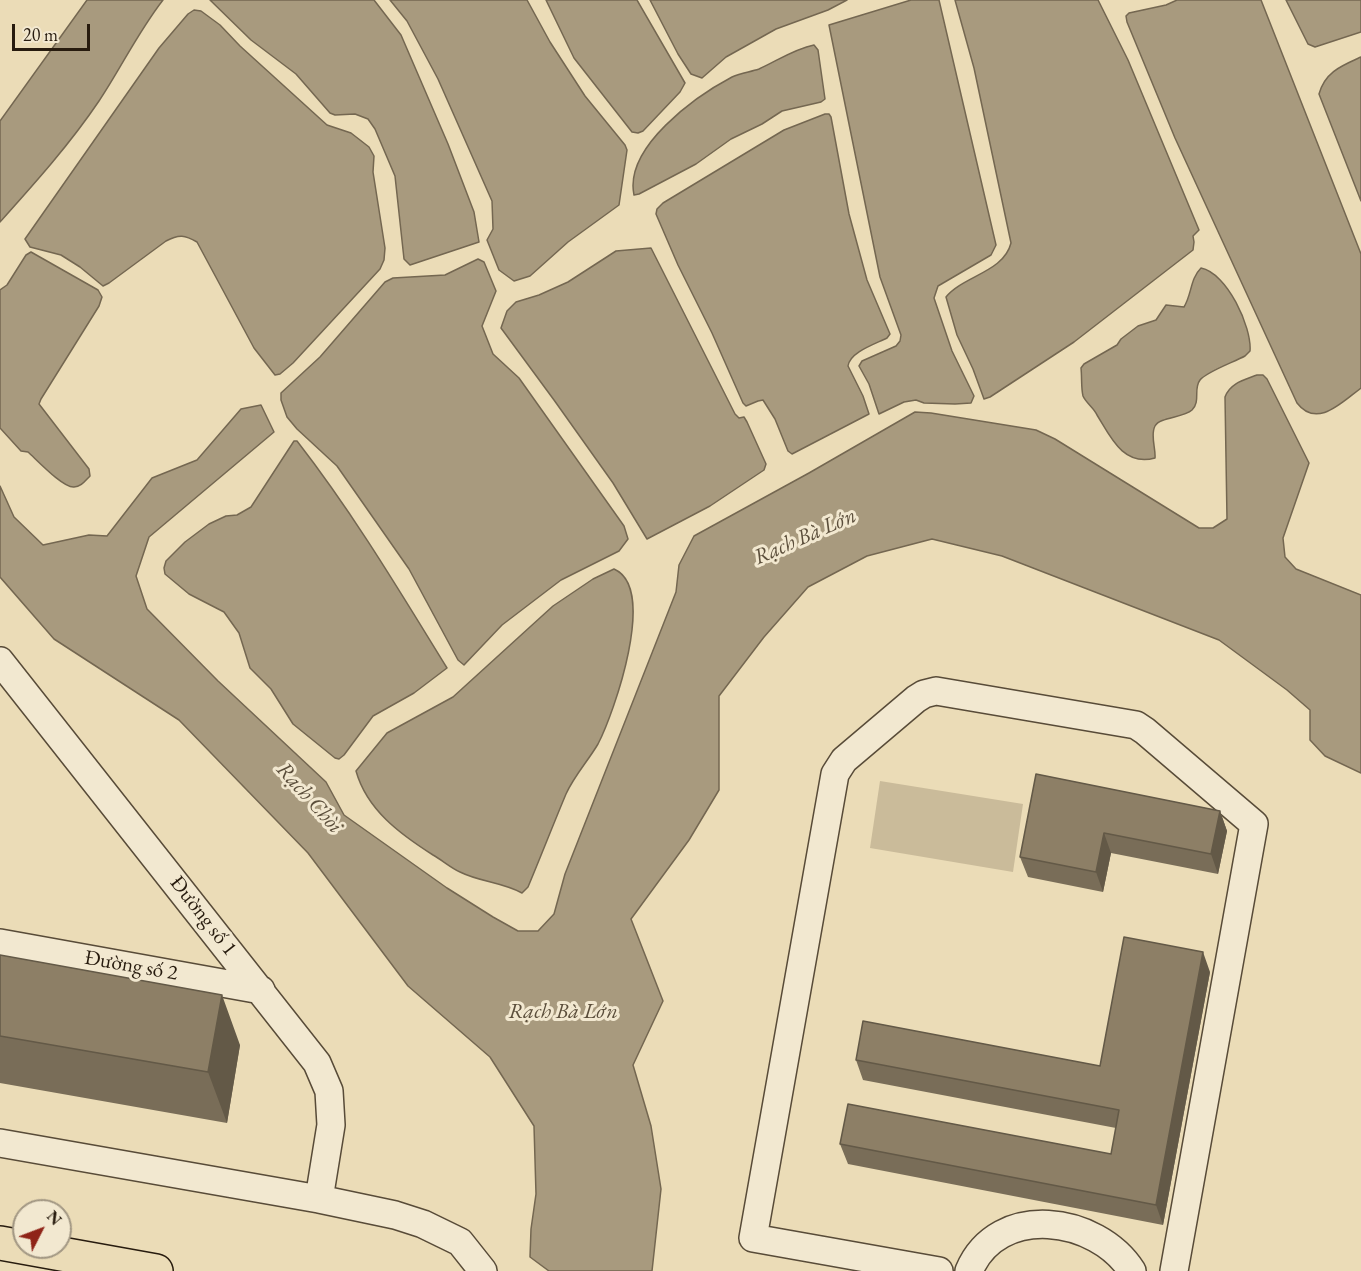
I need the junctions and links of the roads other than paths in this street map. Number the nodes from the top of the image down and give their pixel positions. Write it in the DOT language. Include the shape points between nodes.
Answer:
graph roads {
  1 [pos="0,661"];
  2 [pos="0,943"];
  3 [pos="261,990"];
  4 [pos="0,1143"];
  5 [pos="319,1199"];
  6 [pos="0,1243"];
  7 [pos="156,1271"];
  8 [pos="483,1271"];
  9 [pos="939,1271"];
  10 [pos="969,1271"];
  11 [pos="1132,1271"];
  12 [pos="1174,1271"];
  1 -- 3 [label="street, Đường số 1"];
  2 -- 3 [label="street, Đường số 2"];
  3 -- 5 [label="street, Đường số 1" via="317,1063 329,1091 331,1125"];
  4 -- 5 [label="street"];
  5 -- 8 [label="street" via="423,1224 460,1242"];
  6 -- 7 [label="main road"];
  9 -- 12 [label="street" via="753,1238 835,774 844,760 916,699 936,690 1136,725 1254,824"];
  10 -- 11 [label="street" via="977,1257 998,1238 1016,1228 1036,1224 1082,1231 1117,1251"];
}
